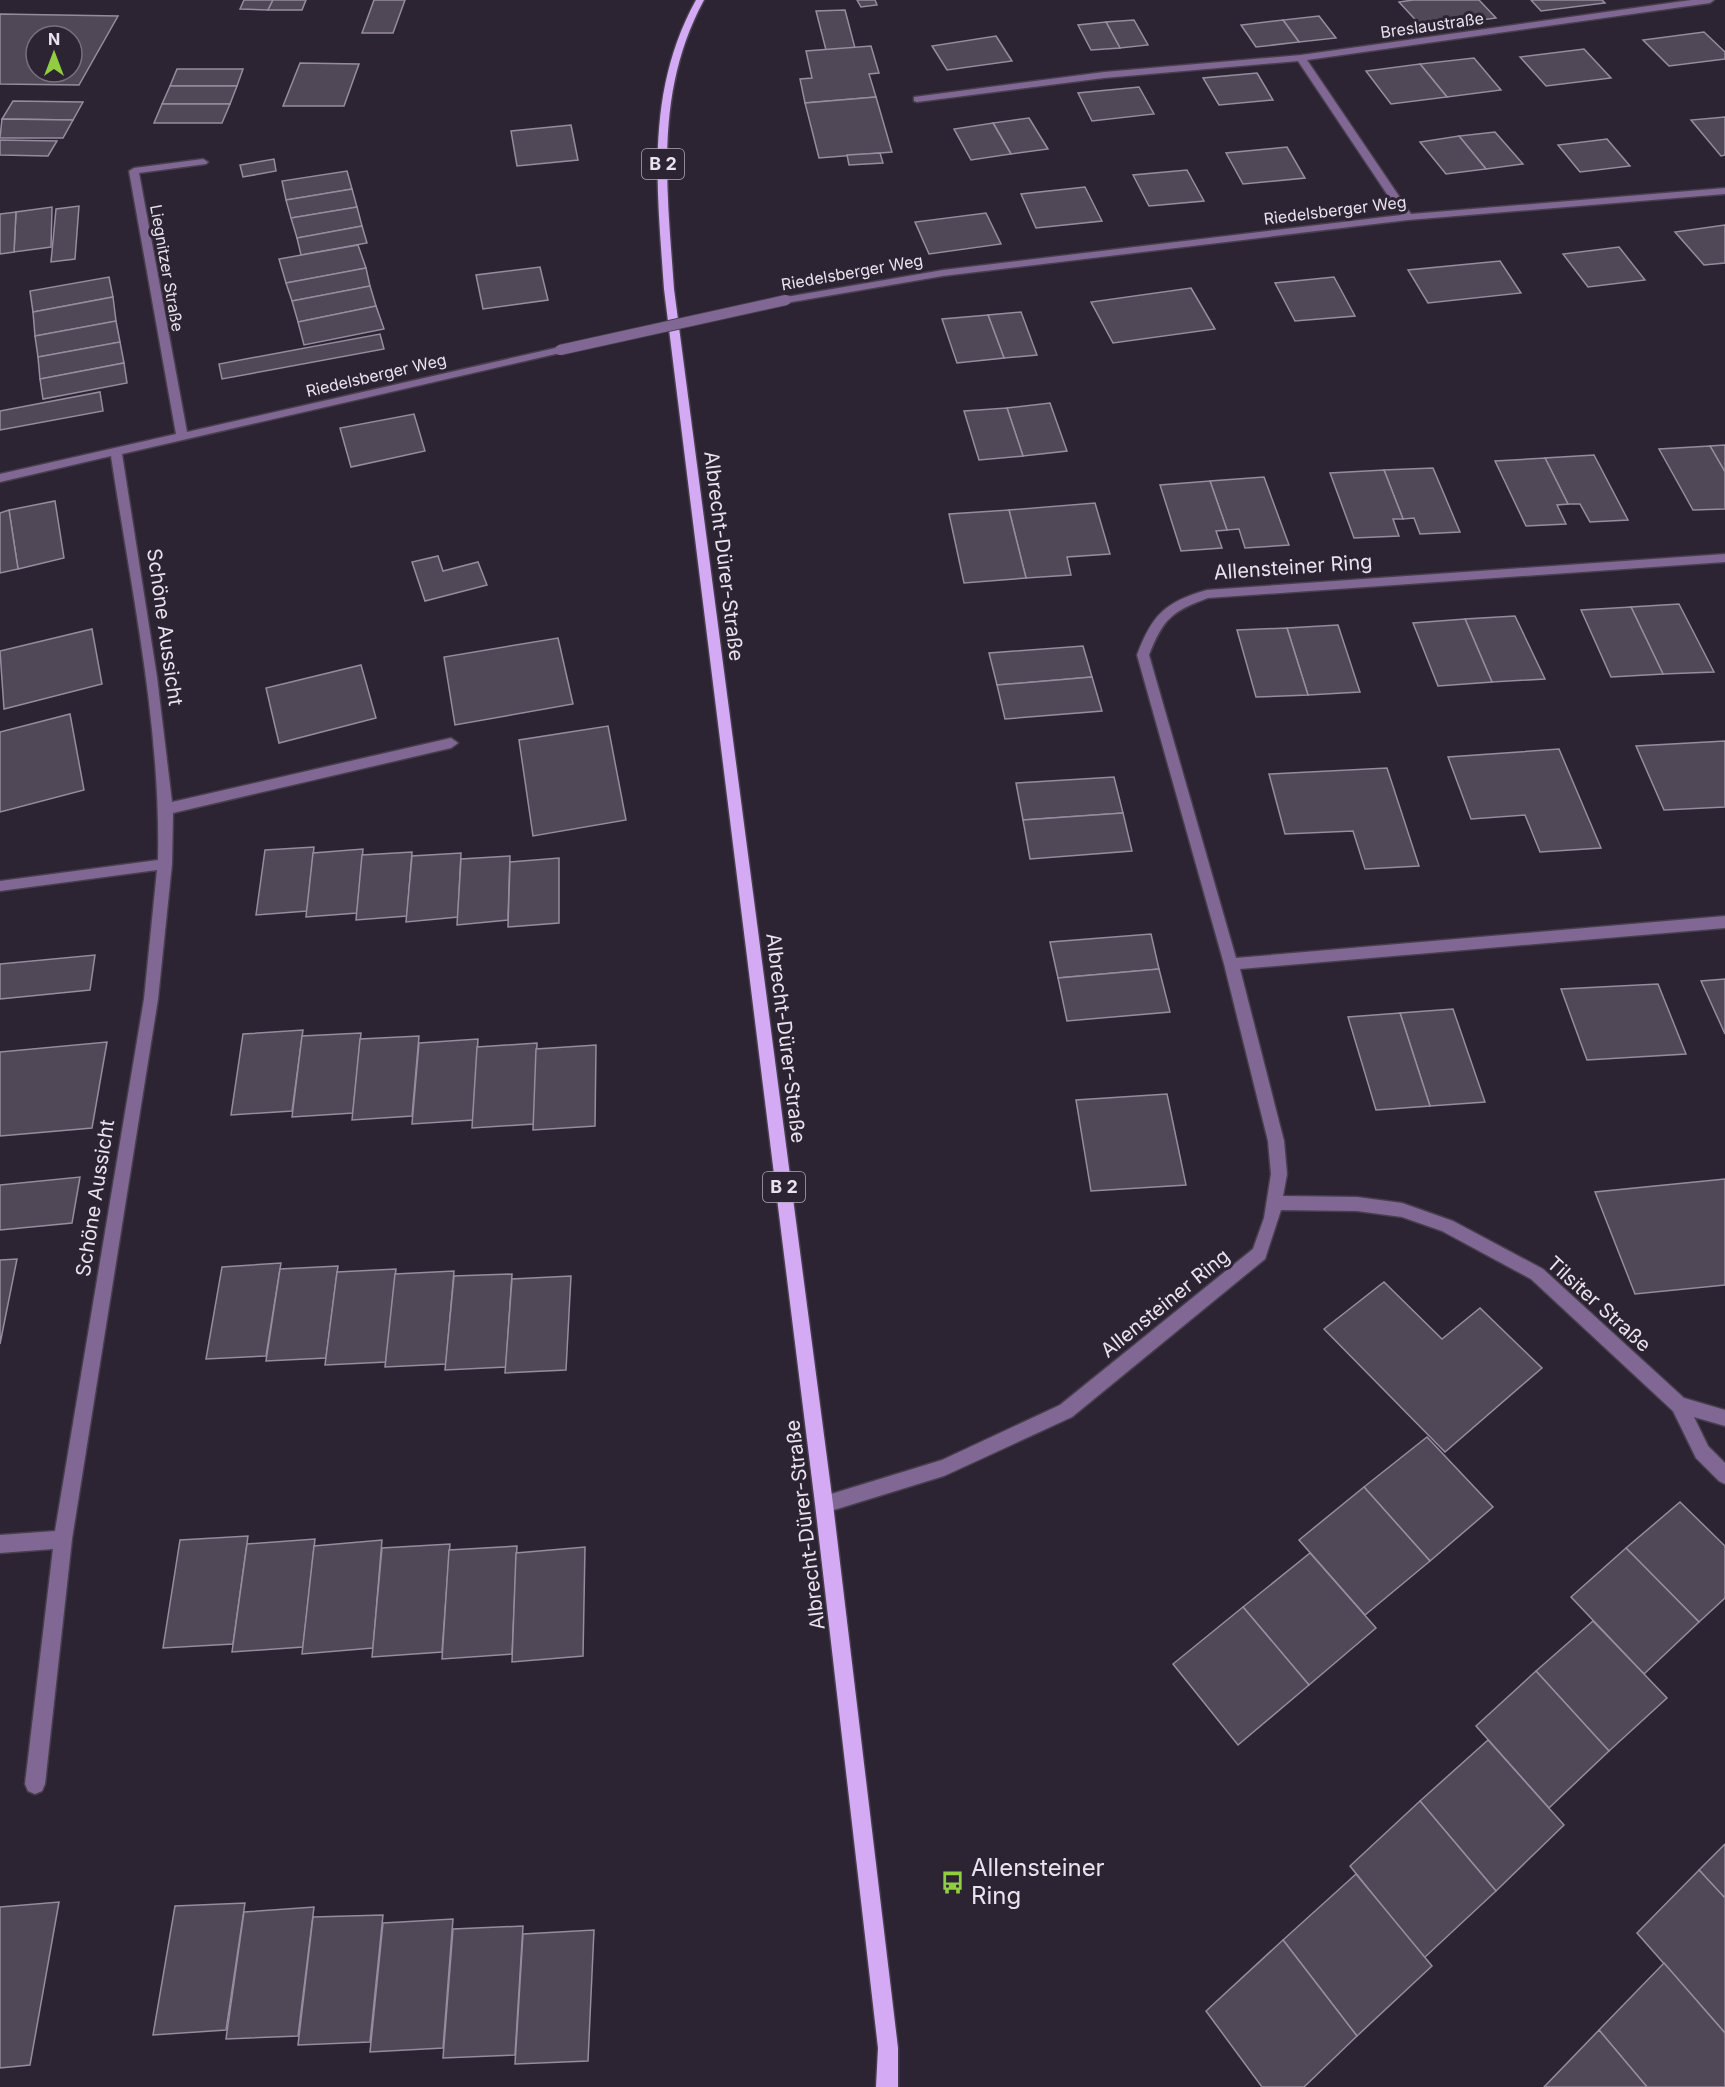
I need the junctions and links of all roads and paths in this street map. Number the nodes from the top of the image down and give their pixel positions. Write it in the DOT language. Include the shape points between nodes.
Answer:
graph roads {
  1 [pos="700,0"];
  2 [pos="1710,0"];
  3 [pos="1301,58"];
  4 [pos="917,99"];
  5 [pos="203,162"];
  6 [pos="1725,191"];
  7 [pos="1408,217"];
  8 [pos="182,438"];
  9 [pos="116,453"];
  10 [pos="0,478"];
  11 [pos="1725,558"];
  12 [pos="451,743"];
  13 [pos="166,809"];
  14 [pos="165,864"];
  15 [pos="0,886"];
  16 [pos="1725,922"];
  17 [pos="1231,963"];
  18 [pos="1274,1202"];
  19 [pos="1679,1405"];
  20 [pos="1725,1418"];
  21 [pos="1725,1475"];
  22 [pos="824,1504"];
  23 [pos="63,1539"];
  24 [pos="0,1544"];
  25 [pos="35,1784"];
  26 [pos="887,2087"];
  1 -- 22 [label="main road, Albrecht-Dürer-Straße / B 2" via="679,40 665,111 663,210 669,289"];
  2 -- 3 [label="street, Breslaustraße"];
  3 -- 4 [label="street, Breslaustraße" via="1104,75"];
  3 -- 7 [label="street"];
  5 -- 8 [label="street, Liegnitzer Straße" via="134,171"];
  6 -- 7 [label="street, Riedelsberger Weg"];
  7 -- 8 [label="street, Riedelsberger Weg, bridge" via="943,273 786,300"];
  8 -- 9 [label="street, Riedelsberger Weg"];
  9 -- 10 [label="street, Riedelsberger Weg"];
  9 -- 13 [label="street, Schöne Aussicht" via="152,677"];
  11 -- 17 [label="street, Allensteiner Ring" via="1207,594 1174,606 1154,624 1143,655"];
  12 -- 13 [label="street"];
  13 -- 14 [label="street, Schöne Aussicht"];
  14 -- 15 [label="street"];
  14 -- 23 [label="street, Schöne Aussicht" via="151,999"];
  16 -- 17 [label="street"];
  17 -- 18 [label="street, Allensteiner Ring" via="1276,1141 1279,1174"];
  18 -- 19 [label="street, Tilsiter Straße" via="1391,1208 1447,1226 1537,1274"];
  18 -- 22 [label="street, Allensteiner Ring" via="1259,1254 1066,1410 944,1468"];
  19 -- 20 [label="street, Tilsiter Straße"];
  19 -- 21 [label="street, Tilsiter Straße" via="1702,1452"];
  22 -- 26 [label="main road, Albrecht-Dürer-Straße / B 2" via="888,2049"];
  23 -- 24 [label="street"];
  23 -- 25 [label="street, Schöne Aussicht"];
}
